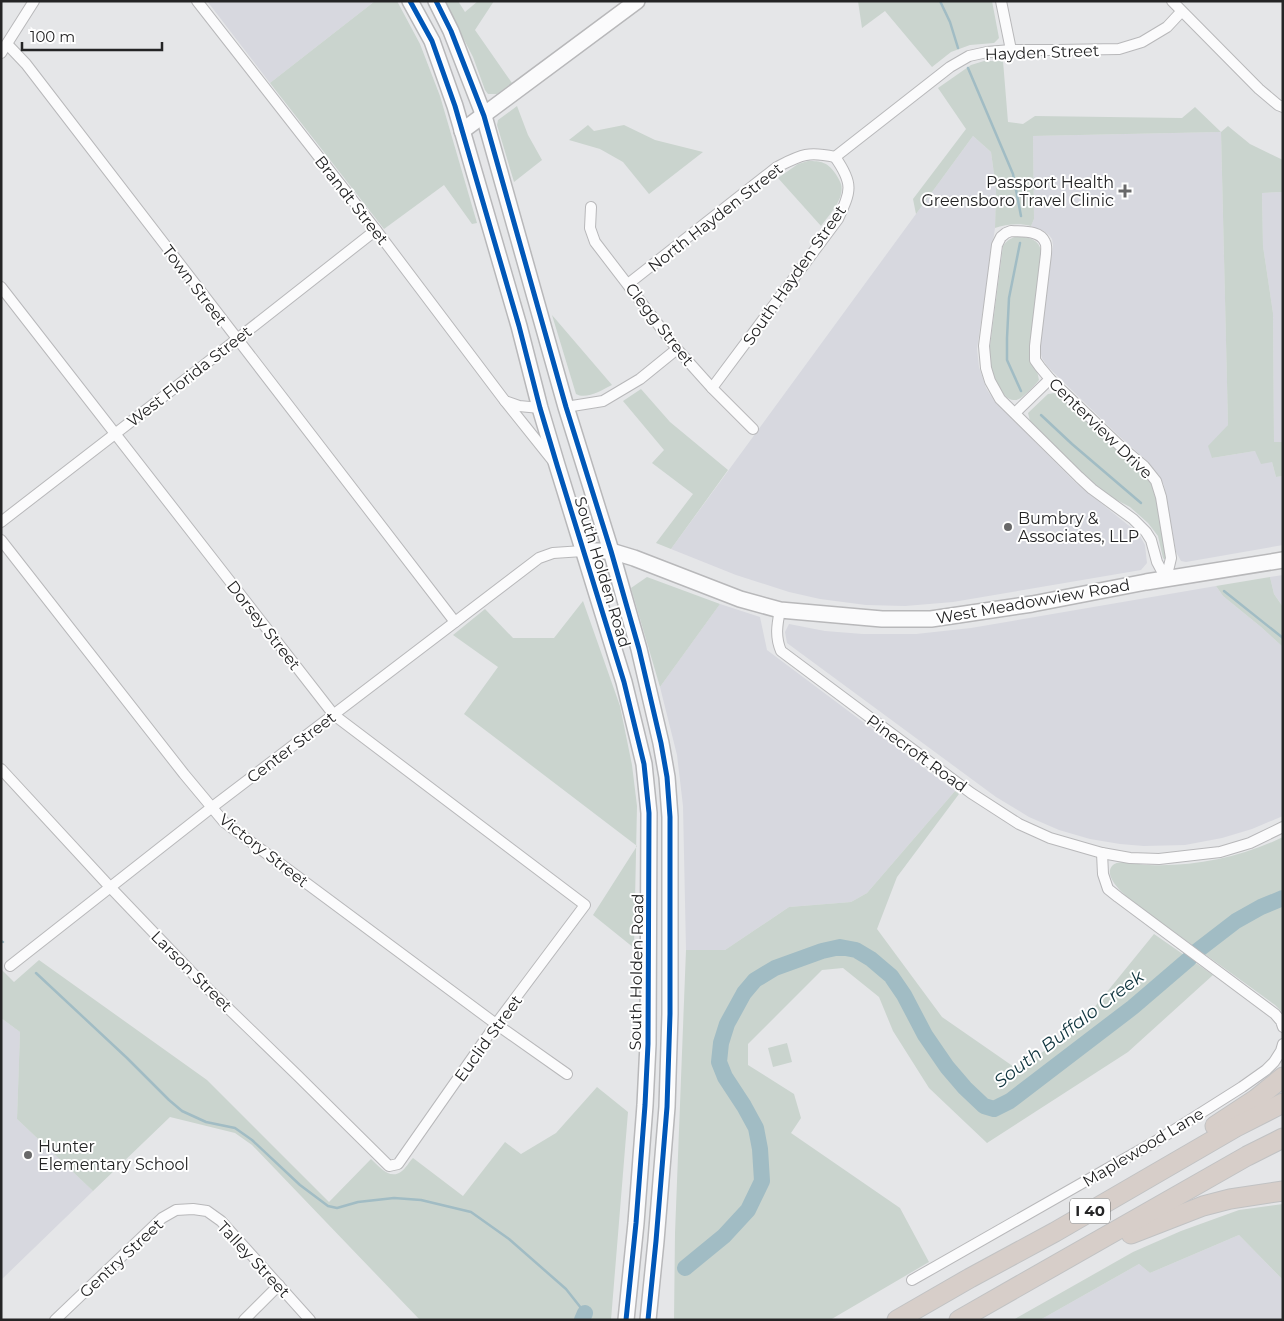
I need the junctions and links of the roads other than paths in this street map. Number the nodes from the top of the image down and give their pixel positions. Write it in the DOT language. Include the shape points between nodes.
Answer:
graph roads {
  1 [pos="34,1"];
  2 [pos="197,1"];
  3 [pos="410,1"];
  4 [pos="436,1"];
  5 [pos="638,1"];
  6 [pos="1001,1"];
  7 [pos="1172,1"];
  8 [pos="1181,12"];
  9 [pos="4,49"];
  10 [pos="1011,50"];
  11 [pos="1283,107"];
  12 [pos="484,116"];
  13 [pos="462,131"];
  14 [pos="835,157"];
  15 [pos="591,207"];
  16 [pos="376,230"];
  17 [pos="628,284"];
  18 [pos="1,287"];
  19 [pos="237,339"];
  20 [pos="677,349"];
  21 [pos="1050,379"];
  22 [pos="712,388"];
  23 [pos="505,401"];
  24 [pos="566,407"];
  25 [pos="540,408"];
  26 [pos="1015,413"];
  27 [pos="754,429"];
  28 [pos="115,433"];
  29 [pos="557,465"];
  30 [pos="1,522"];
  31 [pos="1,540"];
  32 [pos="583,551"];
  33 [pos="611,551"];
  34 [pos="1283,560"];
  35 [pos="1166,579"];
  36 [pos="780,610"];
  37 [pos="455,622"];
  38 [pos="334,715"];
  39 [pos="1,769"];
  40 [pos="211,808"];
  41 [pos="1283,827"];
  42 [pos="1102,853"];
  43 [pos="110,887"];
  44 [pos="585,905"];
  45 [pos="10,966"];
  46 [pos="496,1024"];
  47 [pos="1283,1027"];
  48 [pos="1283,1044"];
  49 [pos="567,1074"];
  50 [pos="1283,1077"];
  51 [pos="1283,1103"];
  52 [pos="1283,1138"];
  53 [pos="389,1166"];
  54 [pos="1283,1192"];
  55 [pos="193,1208"];
  56 [pos="1055,1232"];
  57 [pos="1067,1259"];
  58 [pos="912,1280"];
  59 [pos="279,1285"];
  60 [pos="55,1320"];
  61 [pos="244,1320"];
  62 [pos="310,1320"];
  63 [pos="626,1320"];
  64 [pos="648,1320"];
  65 [pos="897,1320"];
  66 [pos="958,1320"];
  1 -- 9 [label="street"];
  2 -- 16 [label="street, Brandt Street"];
  3 -- 13 [label="main road, South Holden Road" via="438,54"];
  4 -- 12 [label="main road, South Holden Road"];
  5 -- 12 [label="main road"];
  6 -- 10 [label="street"];
  7 -- 8 [label="street"];
  8 -- 10 [label="street, Hayden Street" via="1167,27 1142,42 1119,49"];
  8 -- 11 [label="street" via="1259,89"];
  9 -- 19 [label="street, Town Street" via="26,64"];
  10 -- 14 [label="street, Hayden Street" via="969,56 950,67"];
  12 -- 13 [label="main road"];
  12 -- 24 [label="main road, South Holden Road"];
  13 -- 25 [label="main road, South Holden Road"];
  14 -- 17 [label="street, North Hayden Street" via="800,155 777,167"];
  14 -- 22 [label="street, South Hayden Street" via="849,182 848,198 838,219"];
  15 -- 17 [label="street, Clegg Street" via="590,228 595,242"];
  16 -- 19 [label="street, West Florida Street"];
  16 -- 23 [label="street, Brandt Street"];
  17 -- 20 [label="street, Clegg Street"];
  18 -- 28 [label="street, Dorsey Street"];
  19 -- 28 [label="street, West Florida Street"];
  19 -- 37 [label="street, Town Street"];
  20 -- 22 [label="street, Clegg Street"];
  20 -- 24 [label="street" via="640,380 603,400"];
  21 -- 26 [label="street"];
  21 -- 26 [label="street, Centerview Drive" via="1040,367 1035,353 1045,241 1032,232 1011,231 1001,236 997,245 984,355 994,390"];
  21 -- 35 [label="street, Centerview Drive" via="1156,481 1171,558"];
  22 -- 27 [label="street, Clegg Street"];
  23 -- 25 [label="street"];
  23 -- 29 [label="street, Brandt Street"];
  24 -- 33 [label="main road, South Holden Road"];
  25 -- 29 [label="main road, South Holden Road"];
  26 -- 35 [label="street, Centerview Drive" via="1092,489 1146,532"];
  28 -- 30 [label="street, West Florida Street"];
  28 -- 38 [label="street, Dorsey Street"];
  29 -- 32 [label="main road, South Holden Road"];
  31 -- 40 [label="street, Victory Street"];
  32 -- 33 [label="main road, West Meadowview Road"];
  32 -- 37 [label="street, Center Street" via="538,558"];
  32 -- 63 [label="main road, South Holden Road" via="636,728 649,813 648,1044"];
  33 -- 36 [label="main road, West Meadowview Road" via="740,599"];
  33 -- 64 [label="main road, South Holden Road" via="662,743 670,817 667,1106"];
  34 -- 35 [label="main road, West Meadowview Road"];
  35 -- 36 [label="main road, West Meadowview Road" via="931,619"];
  36 -- 42 [label="street, Pinecroft Road" via="776,630 781,651 1019,824 1050,838"];
  37 -- 38 [label="street, Center Street"];
  38 -- 40 [label="street, Center Street"];
  38 -- 44 [label="street, Dorsey Street"];
  39 -- 43 [label="street, Larson Street"];
  40 -- 43 [label="street, Center Street"];
  40 -- 46 [label="street, Victory Street" via="224,822"];
  41 -- 42 [label="street, Pinecroft Road" via="1250,843 1220,852 1159,859"];
  42 -- 47 [label="street" via="1108,889 1276,1014"];
  43 -- 45 [label="street, Center Street"];
  43 -- 53 [label="street, Larson Street" via="200,981"];
  44 -- 46 [label="street, Euclid Street"];
  46 -- 49 [label="street, Victory Street"];
  46 -- 53 [label="street, Euclid Street" via="398,1164"];
  48 -- 58 [label="street, Maplewood Lane" via="1274,1062 1242,1087 1166,1135"];
  50 -- 56 [label="highway" via="1256,1099"];
  51 -- 56 [label="highway, I 40"];
  52 -- 57 [label="highway, I 40"];
  54 -- 57 [label="highway" via="1203,1206"];
  55 -- 59 [label="street, Talley Street" via="207,1211 221,1221"];
  55 -- 60 [label="street, Gentry Street" via="176,1210 162,1218"];
  56 -- 65 [label="highway, I 40"];
  57 -- 66 [label="highway, I 40"];
  59 -- 61 [label="street"];
  59 -- 62 [label="street, Talley Street"];
}
